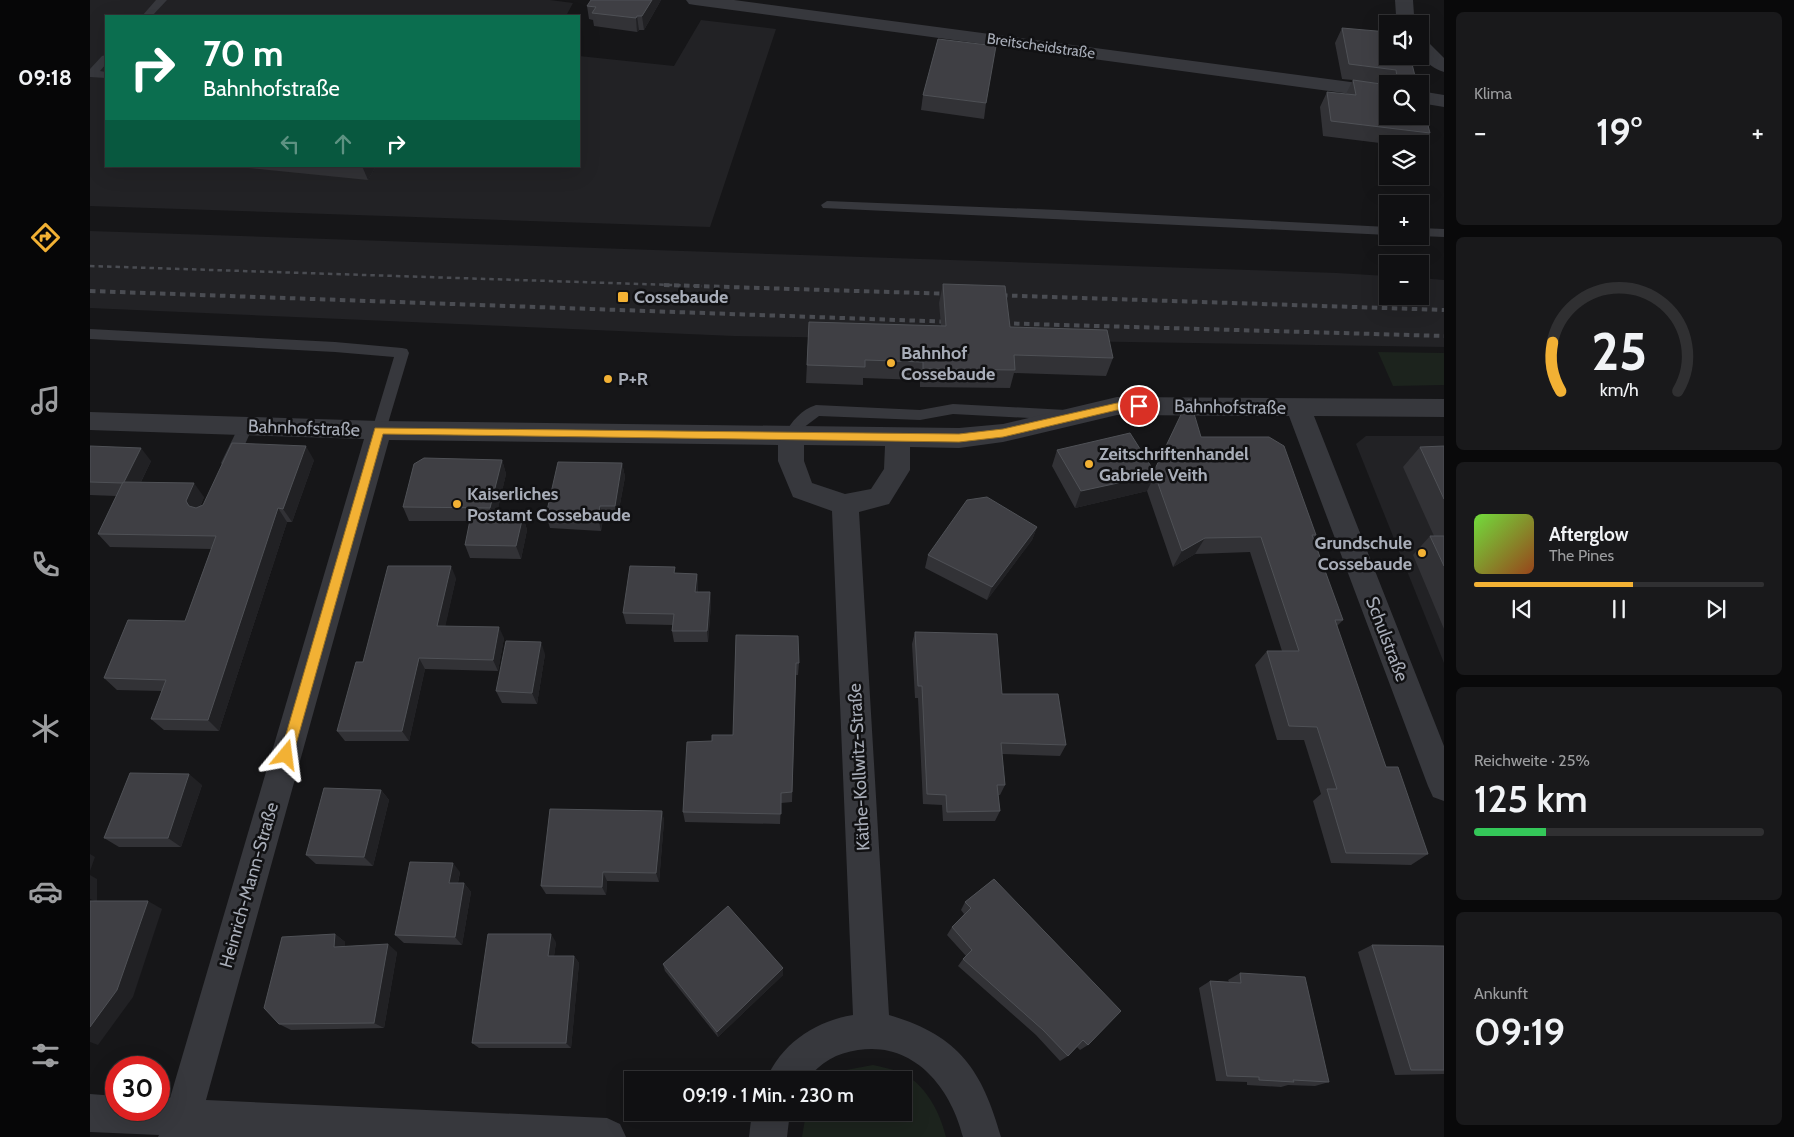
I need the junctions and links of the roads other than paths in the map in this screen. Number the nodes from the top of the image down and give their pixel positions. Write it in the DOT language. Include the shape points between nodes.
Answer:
graph roads {
  1 [pos="162,0"];
  2 [pos="695,0"];
  3 [pos="1404,0"];
  4 [pos="147,15"];
  5 [pos="1405,15"];
  6 [pos="1429,54"];
  7 [pos="105,59"];
  8 [pos="1444,66"];
  9 [pos="91,74"];
  10 [pos="105,75"];
  11 [pos="1379,92"];
  12 [pos="1429,99"];
  13 [pos="1444,101"];
  14 [pos="828,205"];
  15 [pos="1379,231"];
  16 [pos="1429,232"];
  17 [pos="1444,233"];
  18 [pos="90,334"];
  19 [pos="1298,408"];
  20 [pos="1444,408"];
  21 [pos="90,421"];
  22 [pos="246,426"];
  23 [pos="898,426"];
  24 [pos="379,430"];
  25 [pos="791,435"];
  26 [pos="222,479"];
  27 [pos="845,505"];
  28 [pos="1444,786"];
  29 [pos="872,1029"];
  30 [pos="791,1071"];
  31 [pos="90,1113"];
  32 [pos="770,1121"];
  33 [pos="180,1127"];
  34 [pos="607,1137"];
  35 [pos="768,1137"];
  36 [pos="982,1137"];
  1 -- 4 [label="lane"];
  2 -- 11 [label="street, Breitscheidstraße"];
  3 -- 5 [label="street"];
  6 -- 8 [label="street"];
  7 -- 9 [label="lane"];
  9 -- 10 [label="lane"];
  12 -- 13 [label="street"];
  14 -- 15 [label="lane"];
  16 -- 17 [label="lane"];
  18 -- 24 [label="lane" via="402,353"];
  19 -- 20 [label="street, Bahnhofstraße"];
  19 -- 23 [label="street, Bahnhofstraße" via="1117,406 1003,433 959,438"];
  19 -- 28 [label="street, Schulstraße"];
  21 -- 22 [label="street, Bahnhofstraße"];
  22 -- 24 [label="street, Bahnhofstraße"];
  22 -- 26 [label="lane"];
  23 -- 25 [label="street, Bahnhofstraße"];
  23 -- 27 [label="street" via="897,470 880,497"];
  24 -- 25 [label="street, Bahnhofstraße"];
  24 -- 33 [label="street, Heinrich-Mann-Straße"];
  25 -- 27 [label="street" via="791,461 802,490"];
  27 -- 29 [label="street, Käthe-Kollwitz-Straße"];
  29 -- 30 [label="street" via="833,1036 815,1046"];
  29 -- 36 [label="street" via="915,1041 952,1070 966,1090"];
  31 -- 33 [label="street"];
  32 -- 35 [label="street"];
  33 -- 34 [label="street"];
}
